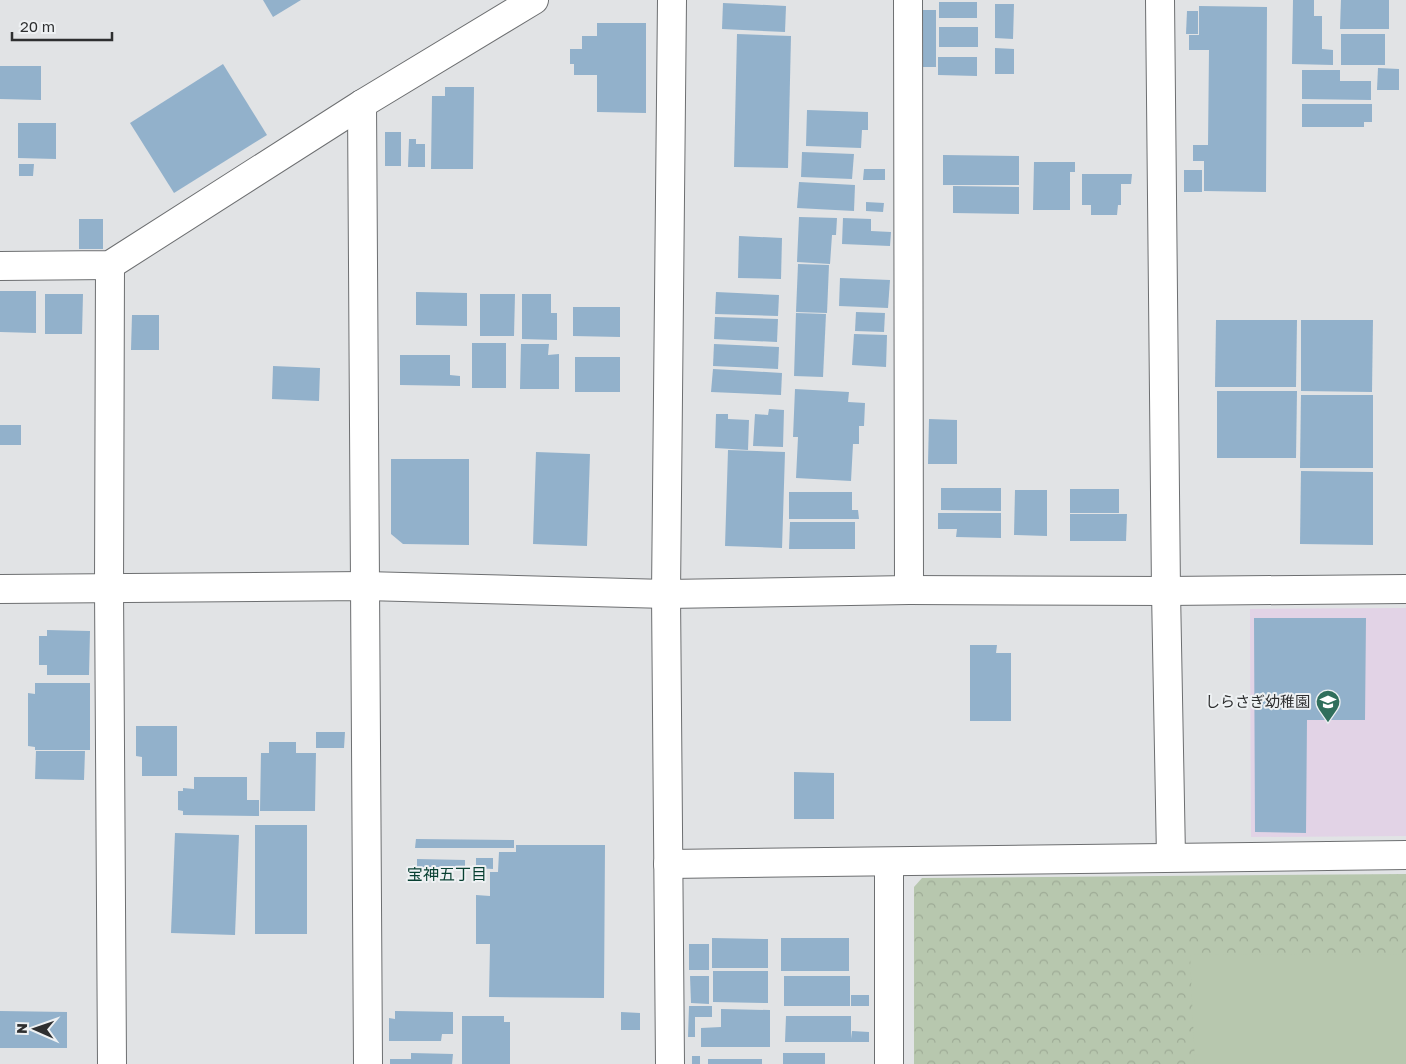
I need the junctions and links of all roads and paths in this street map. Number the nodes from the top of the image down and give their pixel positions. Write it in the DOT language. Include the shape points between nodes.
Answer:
graph roads {
  1 [pos="534,0"];
  2 [pos="672,0"];
  3 [pos="908,0"];
  4 [pos="1160,0"];
  5 [pos="362,104"];
  6 [pos="110,265"];
  7 [pos="0,266"];
  8 [pos="365,586"];
  9 [pos="109,588"];
  10 [pos="0,589"];
  11 [pos="1406,589"];
  12 [pos="908,590"];
  13 [pos="1166,591"];
  14 [pos="666,594"];
  15 [pos="1406,855"];
  16 [pos="1170,856"];
  17 [pos="889,862"];
  18 [pos="668,864"];
  19 [pos="112,1064"];
  20 [pos="368,1064"];
  21 [pos="670,1064"];
  22 [pos="889,1064"];
  1 -- 5 [label="street"];
  2 -- 14 [label="street"];
  3 -- 12 [label="street"];
  4 -- 13 [label="street"];
  5 -- 6 [label="street"];
  5 -- 8 [label="street"];
  6 -- 7 [label="street"];
  6 -- 9 [label="street"];
  8 -- 9 [label="street"];
  8 -- 14 [label="street"];
  8 -- 20 [label="street"];
  9 -- 10 [label="street"];
  9 -- 19 [label="street"];
  11 -- 13 [label="street"];
  12 -- 13 [label="street"];
  12 -- 14 [label="street"];
  13 -- 16 [label="street"];
  14 -- 18 [label="street"];
  15 -- 16 [label="street"];
  16 -- 17 [label="street"];
  17 -- 18 [label="street"];
  17 -- 22 [label="street"];
  18 -- 21 [label="street"];
}
